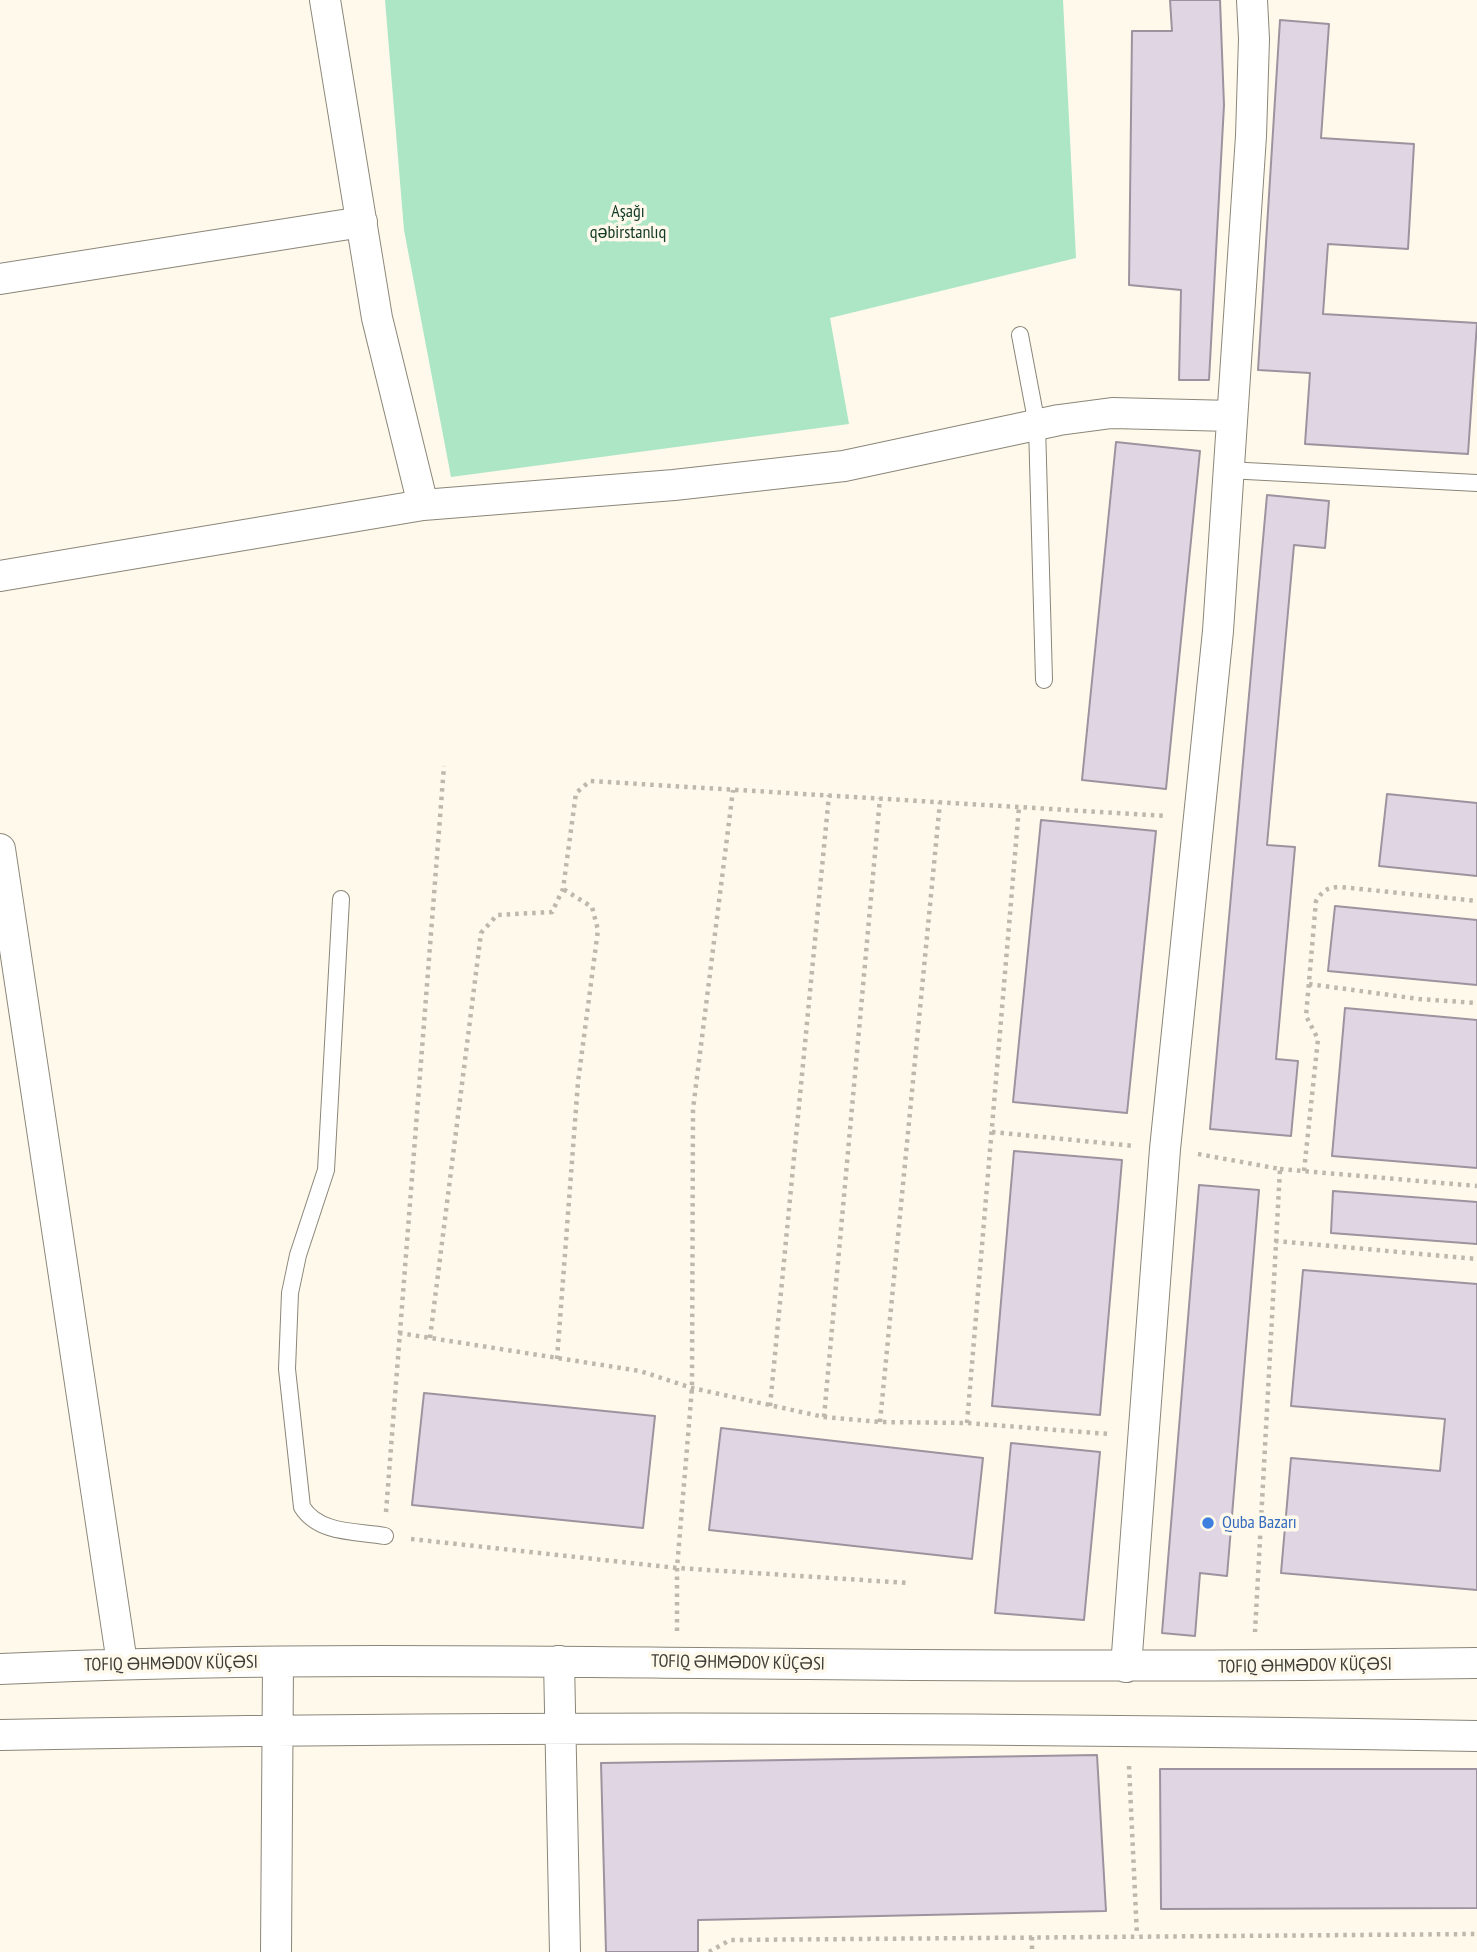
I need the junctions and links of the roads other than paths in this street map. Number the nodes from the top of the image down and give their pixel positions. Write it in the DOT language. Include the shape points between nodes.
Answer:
graph roads {
  1 [pos="325,0"];
  2 [pos="1252,0"];
  3 [pos="362,222"];
  4 [pos="0,279"];
  5 [pos="1020,335"];
  6 [pos="1232,416"];
  7 [pos="1037,425"];
  8 [pos="1227,470"];
  9 [pos="1477,483"];
  10 [pos="423,505"];
  11 [pos="0,576"];
  12 [pos="1044,680"];
  13 [pos="0,849"];
  14 [pos="341,899"];
  15 [pos="385,1536"];
  16 [pos="559,1661"];
  17 [pos="122,1663"];
  18 [pos="278,1663"];
  19 [pos="1477,1663"];
  20 [pos="1126,1667"];
  21 [pos="0,1669"];
  22 [pos="278,1729"];
  23 [pos="559,1729"];
  24 [pos="0,1735"];
  25 [pos="1477,1736"];
  26 [pos="276,1952"];
  27 [pos="565,1952"];
  1 -- 3 [label="street"];
  2 -- 6 [label="street" via="1251,135"];
  3 -- 4 [label="street"];
  3 -- 10 [label="street" via="377,318"];
  5 -- 7 [label="lane"];
  6 -- 7 [label="street" via="1112,413"];
  6 -- 8 [label="street"];
  7 -- 10 [label="street" via="844,466"];
  7 -- 12 [label="lane"];
  8 -- 9 [label="lane"];
  8 -- 20 [label="street" via="1217,631 1165,1149"];
  10 -- 11 [label="street"];
  13 -- 17 [label="street"];
  14 -- 15 [label="lane" via="326,1170 290,1293 287,1369 302,1507 323,1526"];
  16 -- 18 [label="street, TOFIQ ƏHMƏDOV KÜÇƏSI"];
  16 -- 20 [label="street, TOFIQ ƏHMƏDOV KÜÇƏSI"];
  16 -- 23 [label="street"];
  17 -- 18 [label="street, TOFIQ ƏHMƏDOV KÜÇƏSI"];
  17 -- 21 [label="street, TOFIQ ƏHMƏDOV KÜÇƏSI"];
  18 -- 22 [label="street"];
  19 -- 20 [label="street, TOFIQ ƏHMƏDOV KÜÇƏSI"];
  22 -- 23 [label="street"];
  22 -- 24 [label="street"];
  22 -- 26 [label="street"];
  23 -- 25 [label="street"];
  23 -- 27 [label="street"];
}
